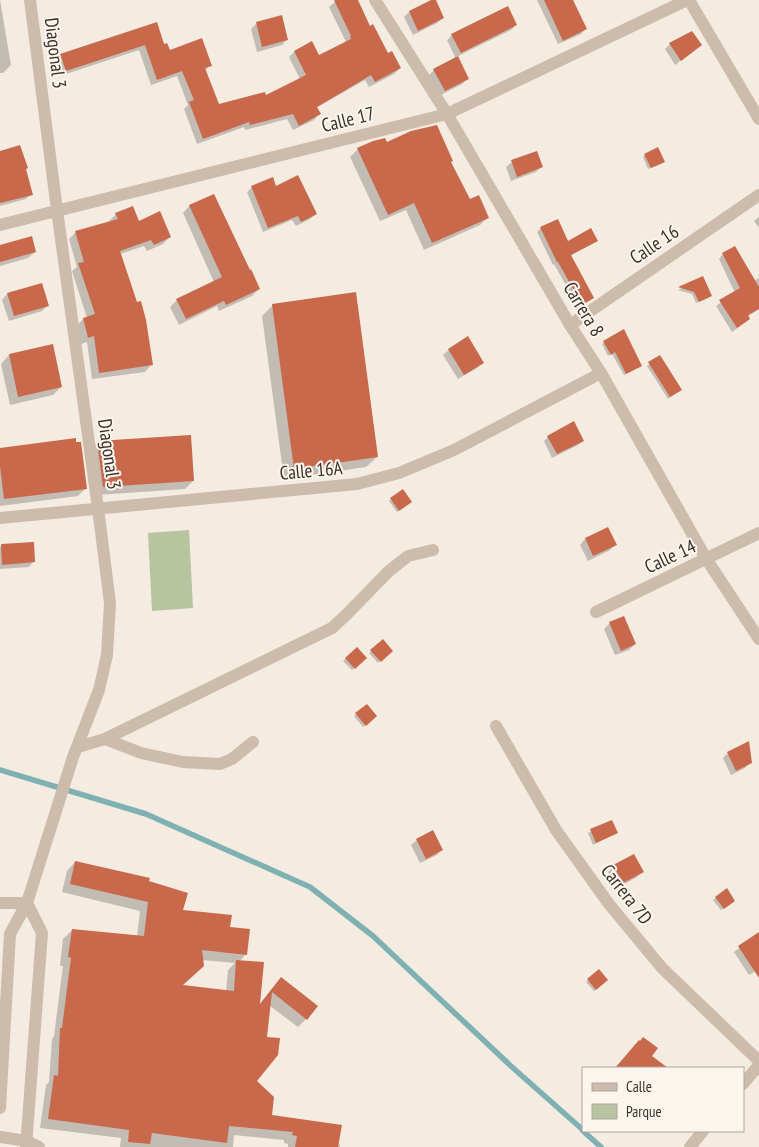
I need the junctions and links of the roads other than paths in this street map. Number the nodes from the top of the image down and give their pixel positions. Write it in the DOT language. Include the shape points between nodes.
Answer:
graph roads {
  1 [pos="30,0"];
  2 [pos="375,0"];
  3 [pos="688,0"];
  4 [pos="447,114"];
  5 [pos="759,119"];
  6 [pos="759,195"];
  7 [pos="57,210"];
  8 [pos="0,225"];
  9 [pos="570,324"];
  10 [pos="601,373"];
  11 [pos="98,508"];
  12 [pos="0,518"];
  13 [pos="759,534"];
  14 [pos="433,550"];
  15 [pos="707,560"];
  16 [pos="596,612"];
  17 [pos="759,639"];
  18 [pos="496,726"];
  19 [pos="105,739"];
  20 [pos="254,742"];
  21 [pos="75,752"];
  22 [pos="0,903"];
  23 [pos="27,903"];
  24 [pos="759,1061"];
  25 [pos="759,1065"];
  26 [pos="744,1083"];
  27 [pos="0,1108"];
  28 [pos="702,1132"];
  29 [pos="0,1137"];
  30 [pos="27,1144"];
  31 [pos="39,1147"];
  32 [pos="690,1147"];
  1 -- 7 [label="street, Diagonal 3"];
  2 -- 4 [label="street, Carrera 8"];
  3 -- 4 [label="street, Calle 17"];
  3 -- 5 [label="street"];
  4 -- 7 [label="street, Calle 17"];
  4 -- 9 [label="street, Carrera 8"];
  6 -- 9 [label="street, Calle 16"];
  7 -- 8 [label="street, Calle 17"];
  7 -- 11 [label="street, Diagonal 3"];
  9 -- 10 [label="street, Carrera 8"];
  10 -- 11 [label="street, Calle 16A" via="454,450 399,473 357,484"];
  10 -- 15 [label="street, Carrera 8"];
  11 -- 12 [label="street, Calle 16A"];
  11 -- 21 [label="street, Diagonal 3" via="110,603 107,656 99,690"];
  13 -- 15 [label="street, Calle 14"];
  14 -- 19 [label="street" via="408,556 332,628"];
  15 -- 16 [label="street, Calle 14"];
  15 -- 17 [label="street, Carrera 8"];
  18 -- 24 [label="street, Carrera 7D" via="556,830 609,904 662,968"];
  19 -- 20 [label="street" via="141,753 183,762 220,764"];
  19 -- 21 [label="street"];
  21 -- 23 [label="street, Diagonal 3"];
  22 -- 23 [label="street"];
  23 -- 27 [label="street, Diagonal 3" via="10,934"];
  23 -- 30 [label="street" via="42,933"];
  25 -- 26 [label="street"];
  28 -- 32 [label="street"];
  29 -- 30 [label="street"];
  30 -- 31 [label="street"];
}
